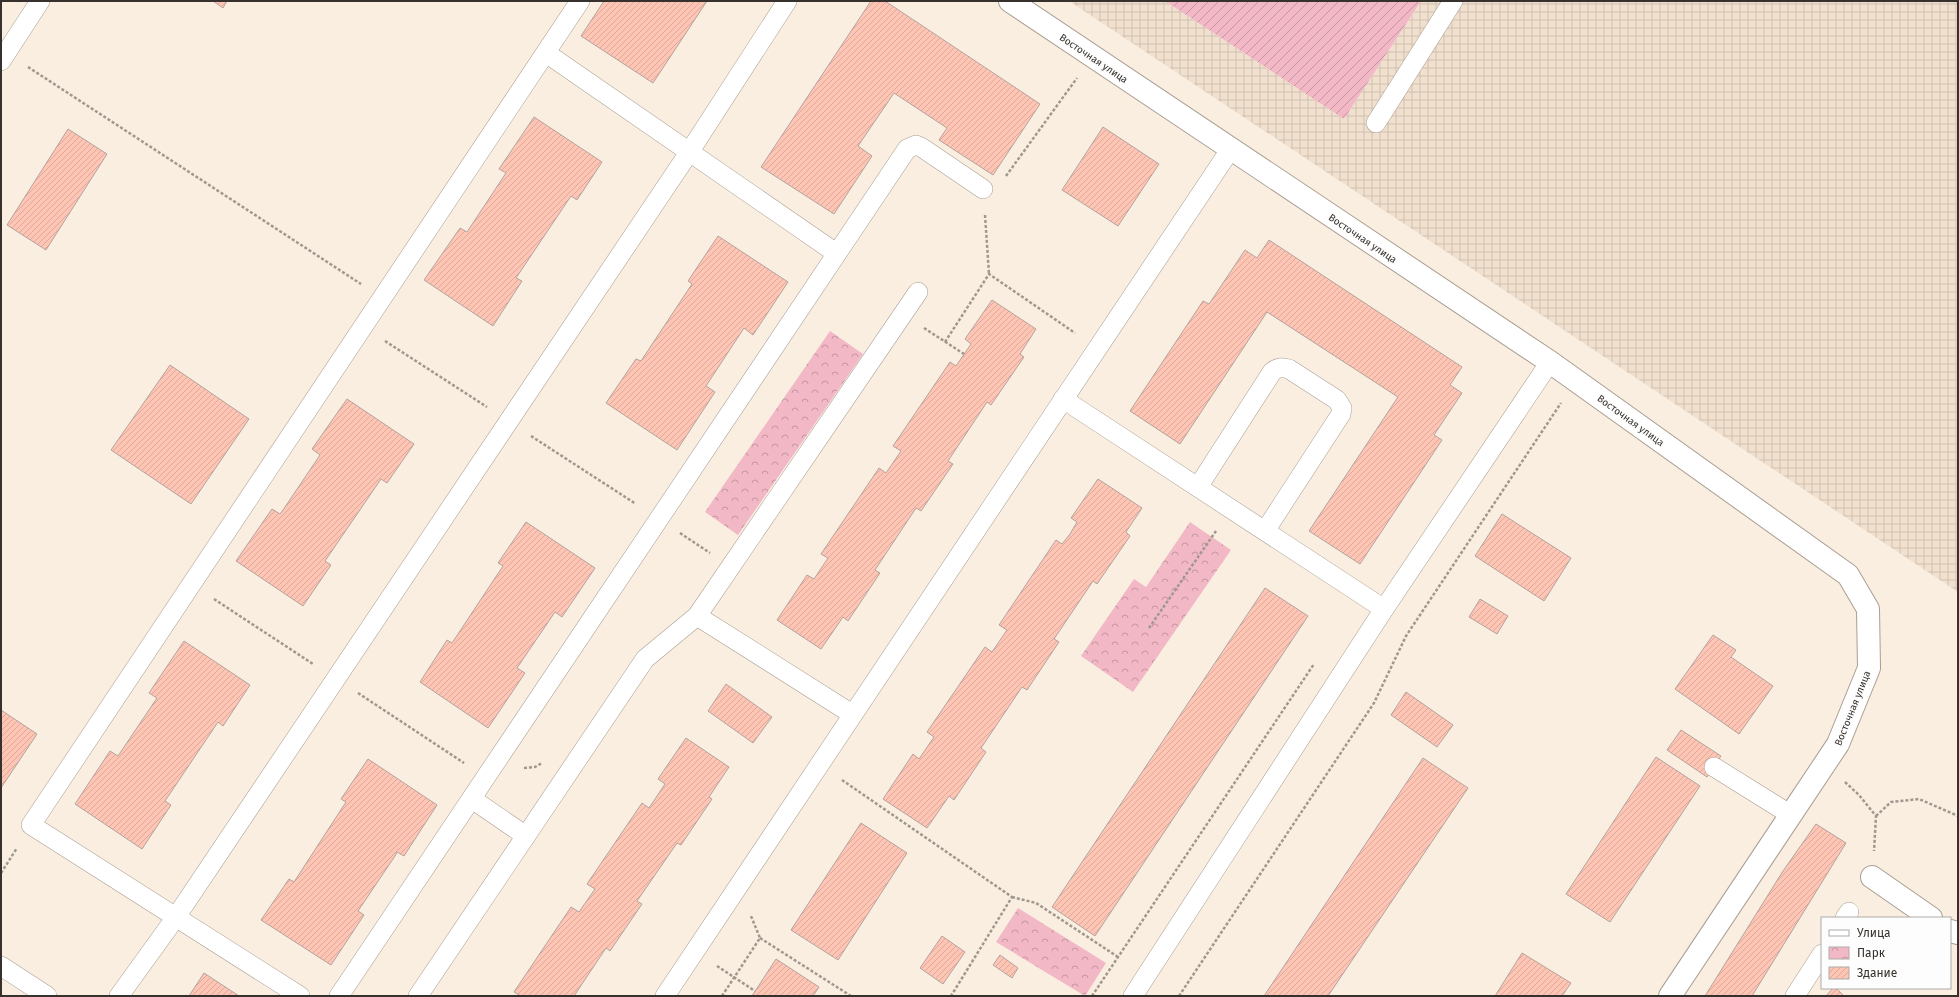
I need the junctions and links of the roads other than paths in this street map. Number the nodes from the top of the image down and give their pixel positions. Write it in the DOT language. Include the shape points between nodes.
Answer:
graph roads {
  1 [pos="40,1"];
  2 [pos="580,1"];
  3 [pos="787,1"];
  4 [pos="1010,1"];
  5 [pos="1453,1"];
  6 [pos="546,53"];
  7 [pos="4,57"];
  8 [pos="1376,123"];
  9 [pos="1230,150"];
  10 [pos="690,151"];
  11 [pos="983,189"];
  12 [pos="836,253"];
  13 [pos="918,292"];
  14 [pos="1550,362"];
  15 [pos="1063,399"];
  16 [pos="1198,487"];
  17 [pos="1265,531"];
  18 [pos="1384,609"];
  19 [pos="697,616"];
  20 [pos="852,714"];
  21 [pos="1714,767"];
  22 [pos="472,799"];
  23 [pos="1791,815"];
  24 [pos="526,836"];
  25 [pos="1872,878"];
  26 [pos="1930,917"];
  27 [pos="176,918"];
  28 [pos="1821,956"];
  29 [pos="1,966"];
  30 [pos="47,996"];
  31 [pos="119,996"];
  32 [pos="300,996"];
  33 [pos="339,996"];
  34 [pos="418,996"];
  35 [pos="665,996"];
  36 [pos="1133,996"];
  37 [pos="1670,996"];
  38 [pos="1795,996"];
  1 -- 7 [label="lane"];
  2 -- 6 [label="lane"];
  3 -- 10 [label="lane"];
  4 -- 9 [label="street, Восточная улица"];
  5 -- 8 [label="lane"];
  6 -- 10 [label="lane"];
  6 -- 27 [label="lane" via="31,825"];
  9 -- 14 [label="street, Восточная улица"];
  9 -- 15 [label="lane"];
  10 -- 12 [label="lane"];
  10 -- 27 [label="lane"];
  11 -- 12 [label="lane" via="921,147 911,146"];
  12 -- 22 [label="lane"];
  13 -- 19 [label="lane"];
  14 -- 18 [label="lane"];
  14 -- 23 [label="street, Восточная улица" via="1848,575 1868,609 1869,668 1838,744"];
  15 -- 16 [label="lane"];
  15 -- 20 [label="lane"];
  16 -- 17 [label="lane"];
  16 -- 17 [label="lane" via="1277,368 1289,369 1337,400 1342,408 1341,414"];
  17 -- 18 [label="lane"];
  18 -- 36 [label="lane"];
  19 -- 20 [label="lane"];
  19 -- 24 [label="lane" via="645,659"];
  20 -- 35 [label="lane"];
  21 -- 23 [label="lane"];
  22 -- 24 [label="lane"];
  22 -- 33 [label="lane"];
  23 -- 37 [label="street, Восточная улица"];
  24 -- 34 [label="lane"];
  25 -- 26 [label="street"];
  27 -- 31 [label="lane"];
  27 -- 32 [label="lane"];
  28 -- 38 [label="lane"];
  29 -- 30 [label="lane"];
}
